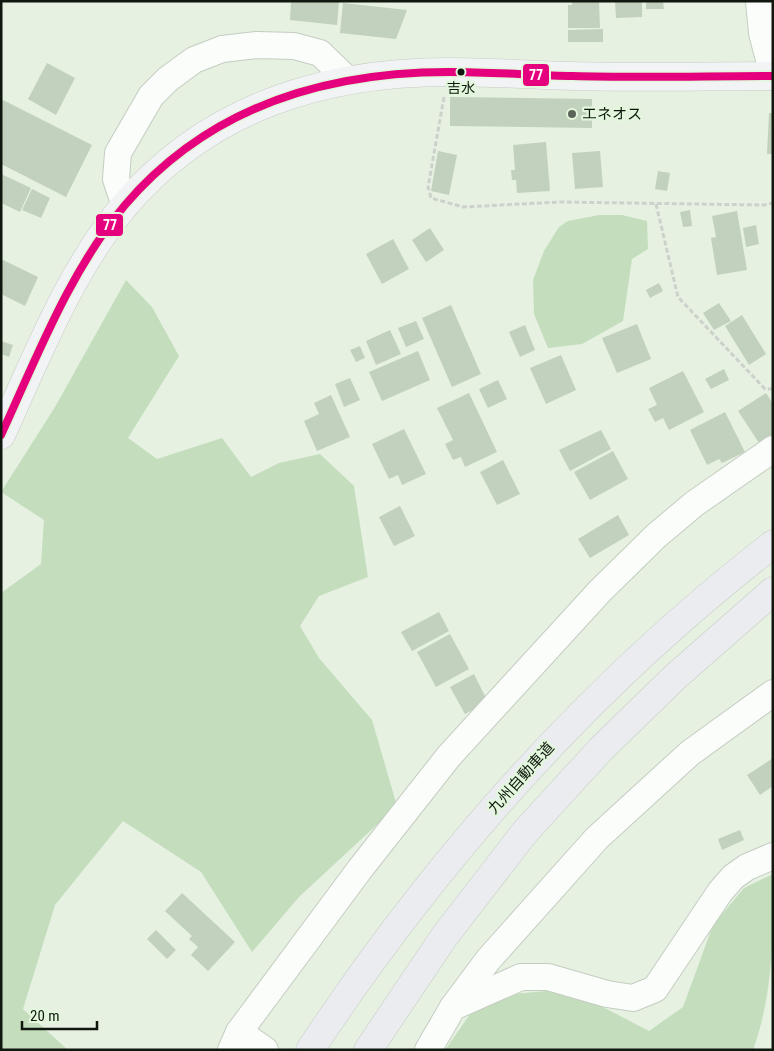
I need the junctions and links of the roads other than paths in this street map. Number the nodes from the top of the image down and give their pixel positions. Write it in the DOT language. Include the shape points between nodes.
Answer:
graph roads {
  1 [pos="759,1"];
  2 [pos="773,75"];
  3 [pos="348,80"];
  4 [pos="125,206"];
  5 [pos="1,435"];
  6 [pos="773,449"];
  7 [pos="773,544"];
  8 [pos="773,591"];
  9 [pos="773,693"];
  10 [pos="773,856"];
  11 [pos="453,1007"];
  12 [pos="235,1041"];
  13 [pos="265,1050"];
  14 [pos="310,1050"];
  15 [pos="368,1050"];
  16 [pos="428,1050"];
  1 -- 2 [label="street" via="762,33"];
  2 -- 3 [label="main road" via="576,76 448,72"];
  3 -- 4 [label="main road" via="305,89 252,108 204,134 161,167"];
  3 -- 4 [label="street" via="320,53 294,46 257,45 222,49 194,60 151,96 118,152 116,179"];
  4 -- 5 [label="main road" via="88,257 56,315"];
  6 -- 12 [label="street" via="694,504 656,536 600,591 455,748 360,869"];
  7 -- 14 [label="highway, 九州自動車道" via="648,648 573,721 408,910"];
  8 -- 15 [label="highway" via="675,677 601,749 525,832 444,937"];
  9 -- 11 [label="street" via="690,753 597,838 488,960"];
  10 -- 11 [label="street" via="733,877 655,988 633,998 548,977 521,977"];
  11 -- 16 [label="street"];
  12 -- 13 [label="street"];
}
